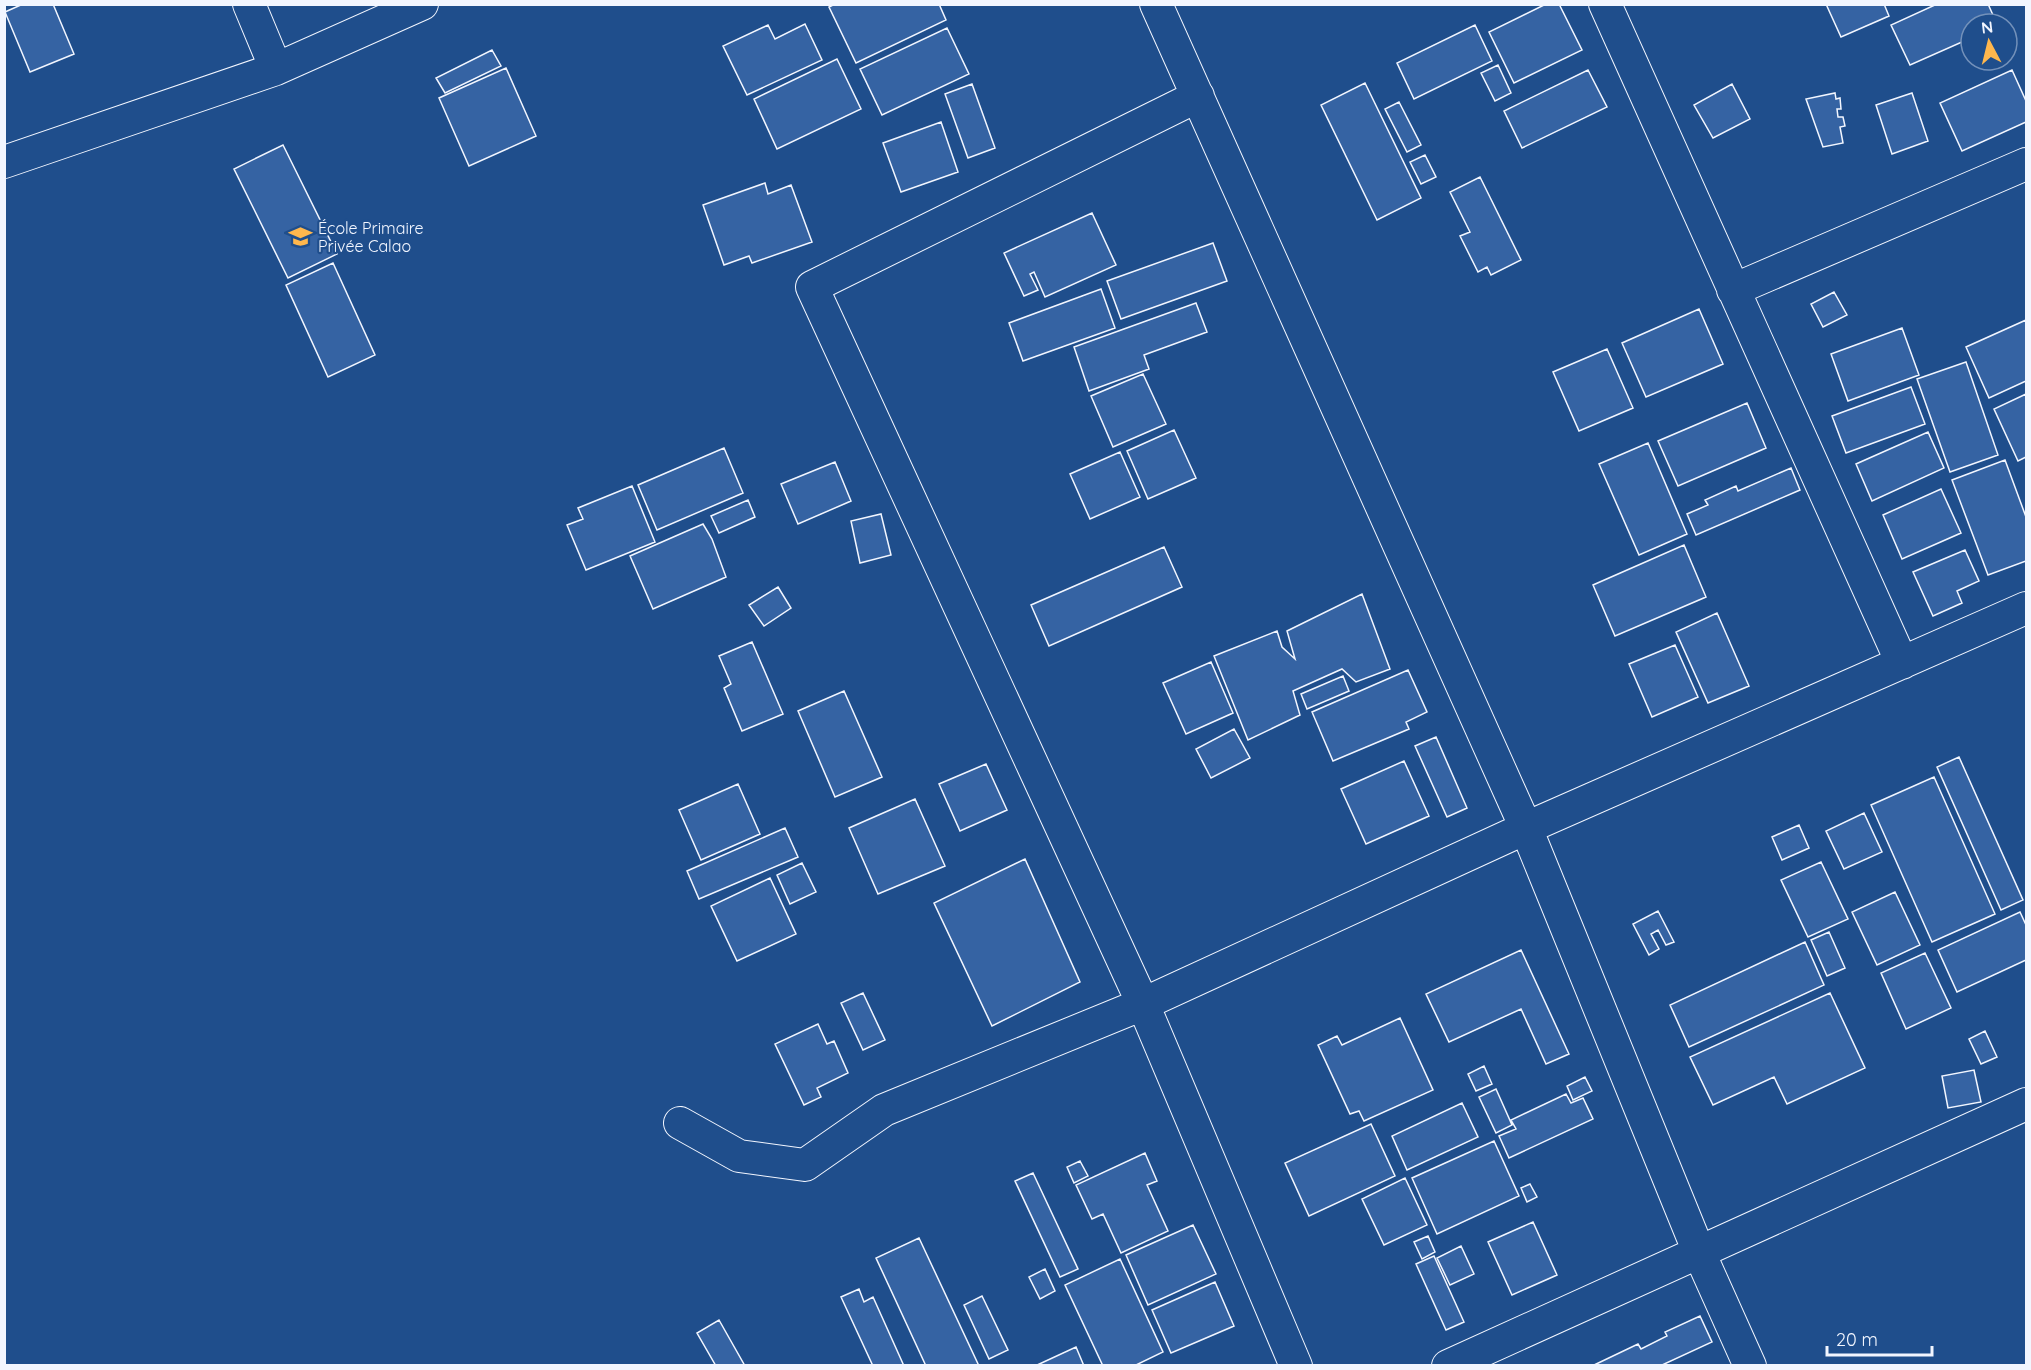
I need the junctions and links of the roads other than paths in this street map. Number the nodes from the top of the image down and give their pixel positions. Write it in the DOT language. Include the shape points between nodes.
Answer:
graph roads {
  1 [pos="249,4"];
  2 [pos="422,4"];
  3 [pos="1156,4"];
  4 [pos="1605,4"];
  5 [pos="276,69"];
  6 [pos="1198,96"];
  7 [pos="4,162"];
  8 [pos="2026,164"];
  9 [pos="1733,290"];
  10 [pos="2026,608"];
  11 [pos="1902,663"];
  12 [pos="1526,828"];
  13 [pos="1143,1004"];
  14 [pos="2026,1104"];
  15 [pos="680,1123"];
  16 [pos="1698,1250"];
  17 [pos="1296,1365"];
  18 [pos="1448,1365"];
  19 [pos="1750,1365"];
  1 -- 5 [label="street"];
  2 -- 5 [label="street"];
  3 -- 6 [label="street"];
  4 -- 9 [label="street"];
  5 -- 7 [label="street"];
  6 -- 12 [label="street"];
  6 -- 13 [label="street" via="812,287"];
  8 -- 9 [label="street"];
  9 -- 11 [label="street"];
  10 -- 11 [label="street"];
  11 -- 12 [label="street"];
  12 -- 13 [label="street"];
  12 -- 16 [label="street"];
  13 -- 15 [label="street" via="884,1110 806,1165 738,1156"];
  13 -- 17 [label="street"];
  14 -- 16 [label="street"];
  16 -- 18 [label="street"];
  16 -- 19 [label="street"];
}
